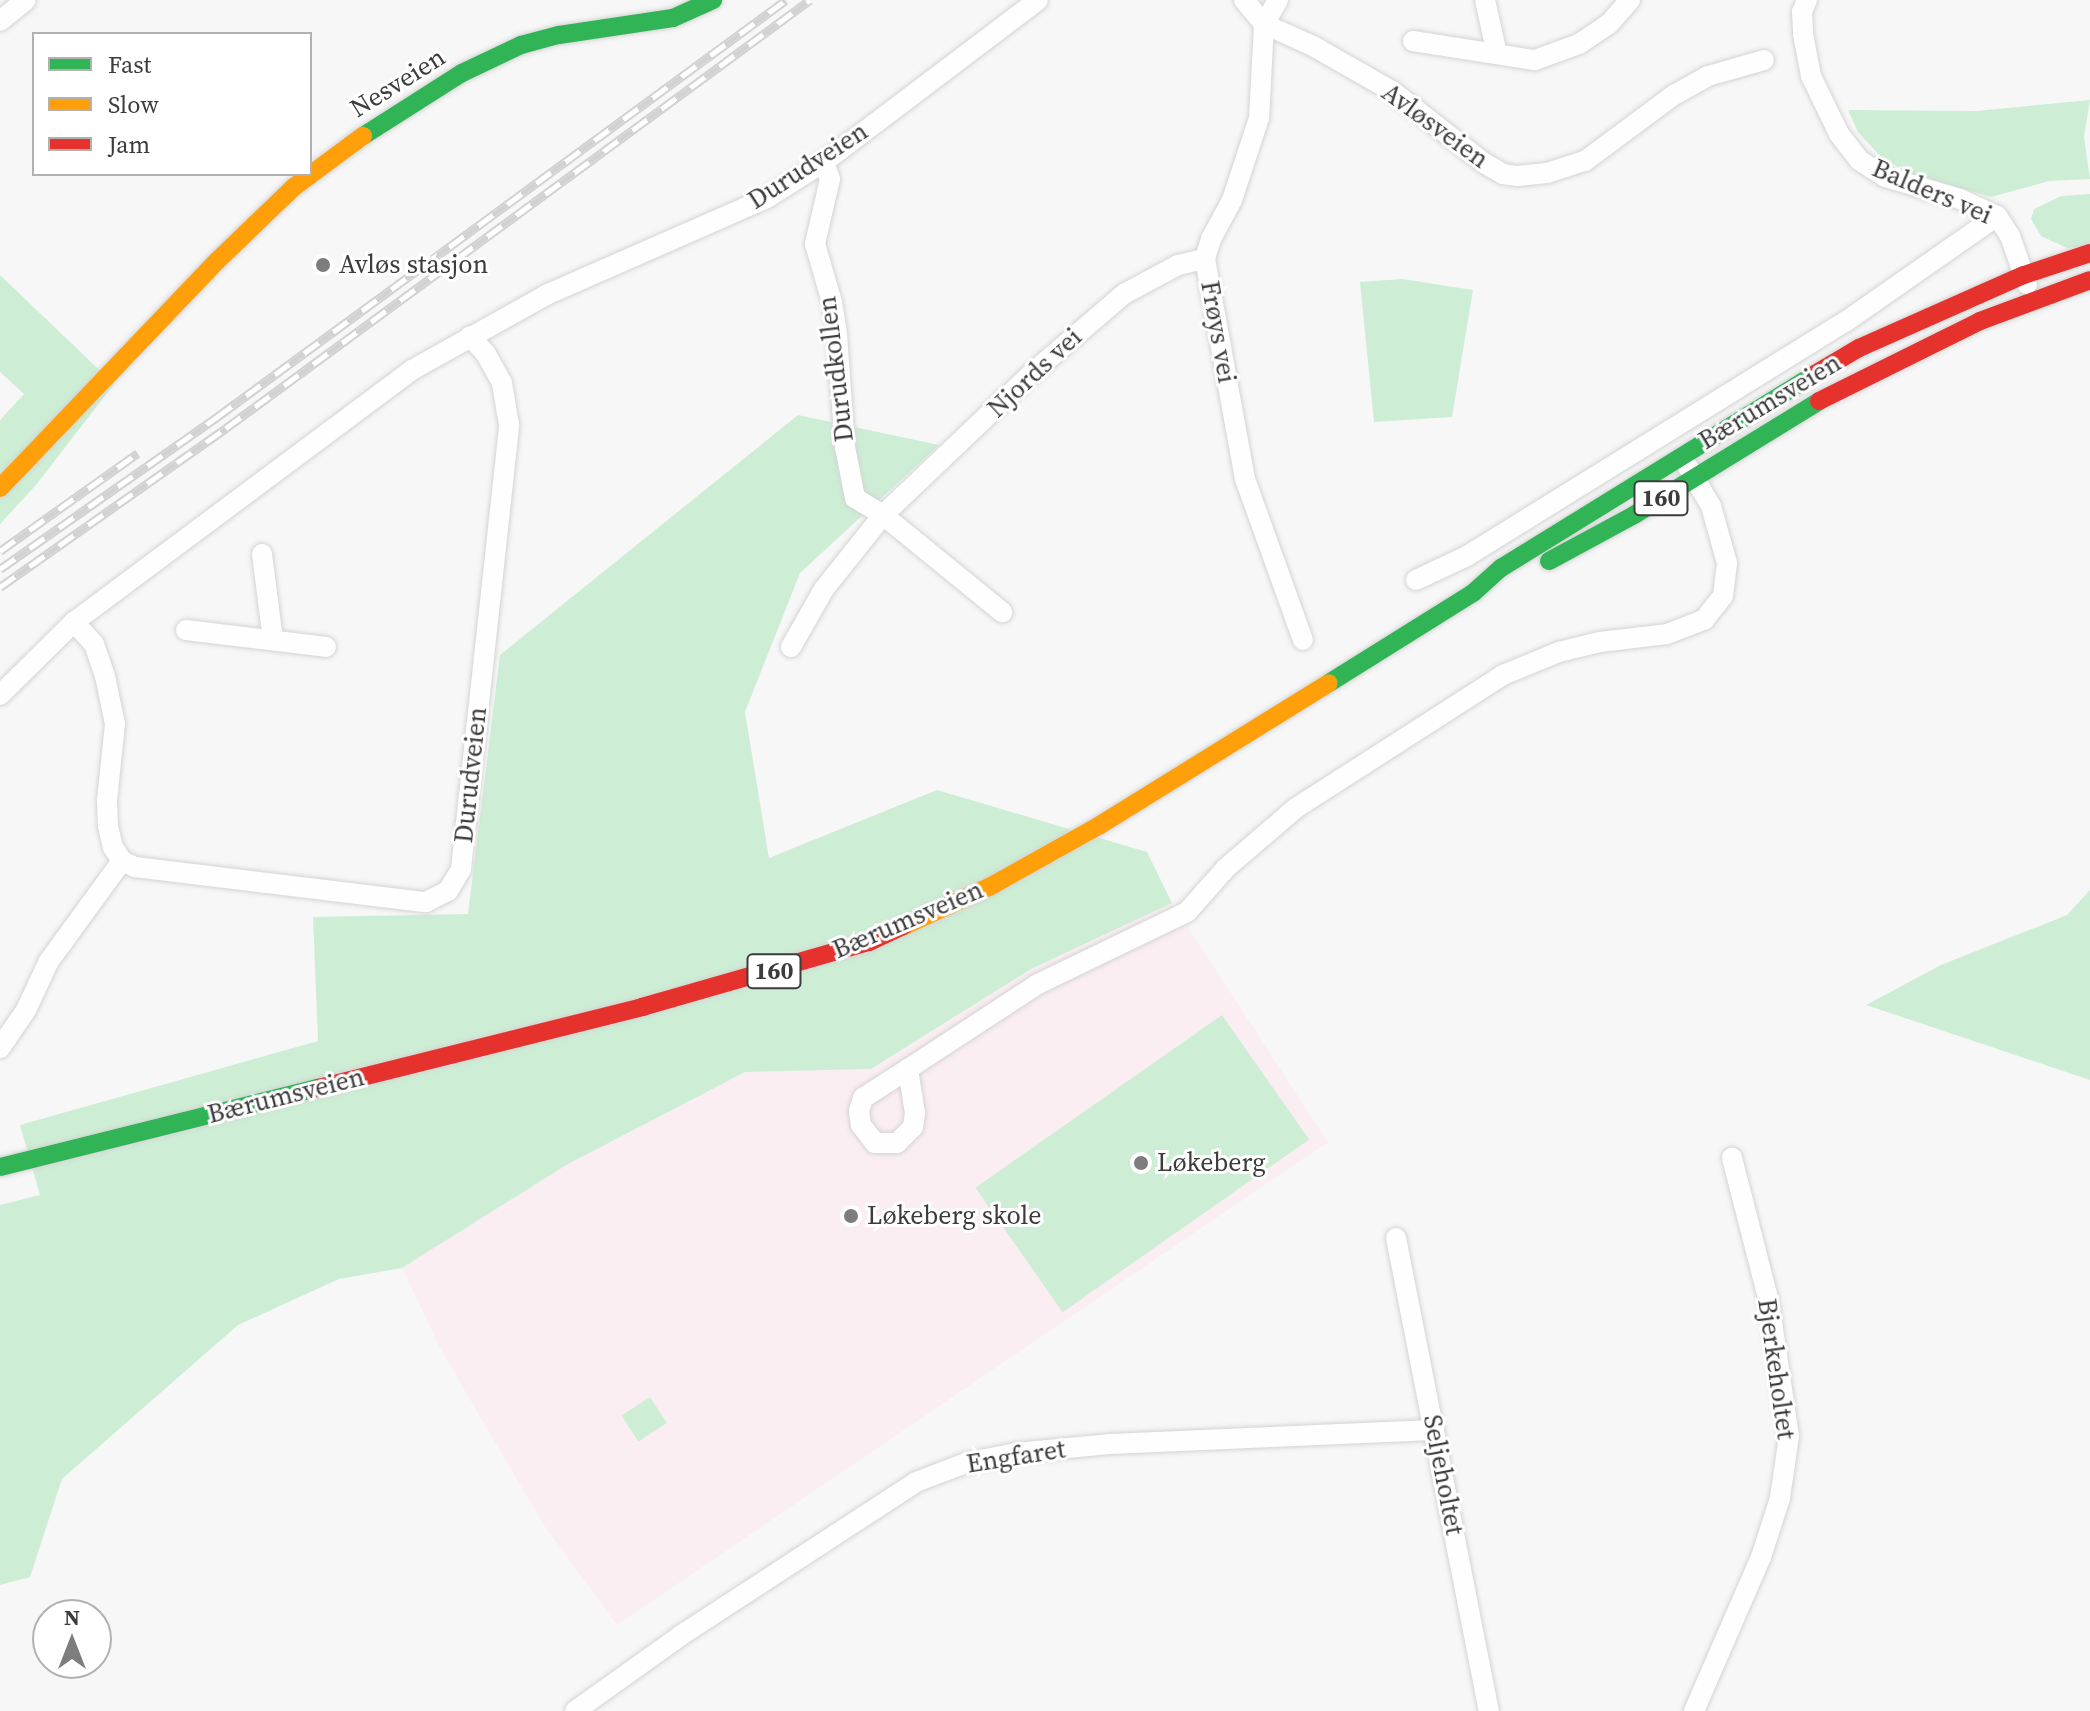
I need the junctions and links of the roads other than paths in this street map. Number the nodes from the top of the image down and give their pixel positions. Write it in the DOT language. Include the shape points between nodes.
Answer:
graph roads {
  1 [pos="26,0"];
  2 [pos="713,0"];
  3 [pos="1038,0"];
  4 [pos="1244,0"];
  5 [pos="1278,0"];
  6 [pos="1485,0"];
  7 [pos="1630,0"];
  8 [pos="1807,0"];
  9 [pos="0,21"];
  10 [pos="1264,24"];
  11 [pos="1413,41"];
  12 [pos="1497,54"];
  13 [pos="1764,60"];
  14 [pos="824,162"];
  15 [pos="312,173"];
  16 [pos="308,176"];
  17 [pos="1997,216"];
  18 [pos="2090,253"];
  19 [pos="1205,259"];
  20 [pos="2024,275"];
  21 [pos="2090,280"];
  22 [pos="2033,299"];
  23 [pos="470,336"];
  24 [pos="1681,457"];
  25 [pos="1695,478"];
  26 [pos="0,488"];
  27 [pos="883,515"];
  28 [pos="262,554"];
  29 [pos="1416,580"];
  30 [pos="1473,593"];
  31 [pos="1002,612"];
  32 [pos="74,622"];
  33 [pos="186,630"];
  34 [pos="273,640"];
  35 [pos="1303,640"];
  36 [pos="326,647"];
  37 [pos="791,647"];
  38 [pos="0,695"];
  39 [pos="122,861"];
  40 [pos="0,1048"];
  41 [pos="908,1069"];
  42 [pos="1732,1158"];
  43 [pos="0,1167"];
  44 [pos="1396,1238"];
  45 [pos="1434,1430"];
  46 [pos="575,1711"];
  47 [pos="1489,1711"];
  48 [pos="1694,1711"];
  1 -- 9 [label="street"];
  2 -- 15 [label="main road, Nesveien" via="673,18 521,45 462,73"];
  3 -- 14 [label="street, Durudveien"];
  4 -- 10 [label="street, Avløsveien"];
  5 -- 10 [label="street"];
  6 -- 12 [label="street"];
  7 -- 12 [label="street" via="1609,24 1560,52 1535,60"];
  8 -- 17 [label="street, Balders vei" via="1803,34 1811,76 1839,134 1859,160 1885,177"];
  10 -- 13 [label="street, Avløsveien" via="1392,91 1484,163 1518,176 1585,161 1708,76"];
  10 -- 19 [label="street, Frøys vei" via="1259,118 1232,200"];
  11 -- 12 [label="street"];
  14 -- 23 [label="street, Durudveien" via="767,198 546,295"];
  14 -- 27 [label="street, Durudkollen" via="830,179 815,244 837,334 852,490 855,498"];
  16 -- 26 [label="main road, Nesveien" via="217,261"];
  17 -- 20 [label="street, Balders vei"];
  17 -- 29 [label="street, Bærumsveien" via="1832,331 1467,556"];
  18 -- 20 [label="main road, Bærumsveien / 160"];
  19 -- 27 [label="street, Njords vei" via="1178,265 1124,294"];
  19 -- 35 [label="street, Frøys vei" via="1245,479"];
  20 -- 22 [label="street, Balders vei"];
  20 -- 24 [label="main road, Bærumsveien / 160" via="1859,348"];
  21 -- 22 [label="main road, Bærumsveien / 160"];
  22 -- 25 [label="main road, Bærumsveien / 160" via="1841,388"];
  23 -- 32 [label="street, Durudveien" via="412,370"];
  23 -- 39 [label="street, Durudveien" via="502,383 509,425 461,869 448,891 426,902 135,867"];
  24 -- 25 [label="street"];
  24 -- 30 [label="main road, Bærumsveien / 160" via="1501,568"];
  25 -- 30 [label="main road, Bærumsveien / 160" via="1513,580"];
  25 -- 41 [label="street" via="1711,506 1727,563 1723,596 1704,620 1667,634 1559,652 1503,675 1296,808 1226,868 1187,912 1038,984"];
  27 -- 31 [label="street"];
  27 -- 37 [label="street, Njords vei" via="824,589"];
  28 -- 34 [label="street"];
  30 -- 43 [label="main road, Bærumsveien / 160" via="1043,857 869,942 656,1003"];
  32 -- 38 [label="street, Durudveien"];
  32 -- 39 [label="street" via="94,644 115,724 108,826"];
  33 -- 34 [label="street"];
  34 -- 36 [label="street"];
  39 -- 40 [label="street" via="49,961 26,1010"];
  42 -- 48 [label="street, Bjerkeholtet" via="1769,1302 1789,1436 1780,1498 1761,1557"];
  44 -- 45 [label="street, Seljeholtet"];
  45 -- 46 [label="street, Engfaret" via="1109,1444 966,1463 916,1482"];
  45 -- 47 [label="street, Seljeholtet"];
}
